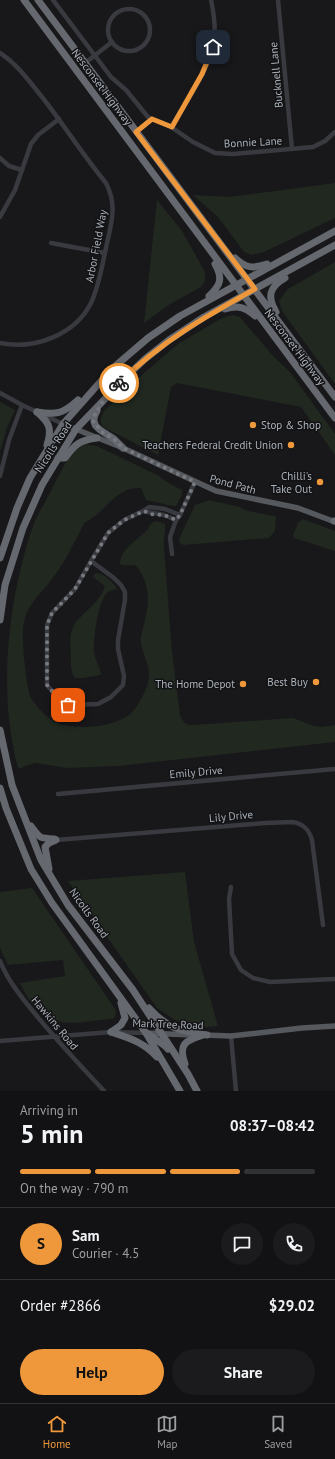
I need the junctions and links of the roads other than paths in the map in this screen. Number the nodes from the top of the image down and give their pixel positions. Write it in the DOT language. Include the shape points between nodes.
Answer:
graph roads {
  1 [pos="24,0"];
  2 [pos="38,0"];
  3 [pos="53,0"];
  4 [pos="211,0"];
  5 [pos="278,0"];
  6 [pos="112,42"];
  7 [pos="0,53"];
  8 [pos="95,55"];
  9 [pos="85,63"];
  10 [pos="59,119"];
  11 [pos="152,119"];
  12 [pos="172,127"];
  13 [pos="136,132"];
  14 [pos="335,132"];
  15 [pos="292,149"];
  16 [pos="0,158"];
  17 [pos="22,170"];
  18 [pos="0,217"];
  19 [pos="335,231"];
  20 [pos="201,239"];
  21 [pos="51,243"];
  22 [pos="335,245"];
  23 [pos="224,248"];
  24 [pos="105,253"];
  25 [pos="289,256"];
  26 [pos="305,261"];
  27 [pos="247,279"];
  28 [pos="235,285"];
  29 [pos="255,289"];
  30 [pos="243,296"];
  31 [pos="201,304"];
  32 [pos="204,317"];
  33 [pos="267,328"];
  34 [pos="0,344"];
  35 [pos="296,345"];
  36 [pos="94,389"];
  37 [pos="0,393"];
  38 [pos="335,397"];
  39 [pos="105,398"];
  40 [pos="22,405"];
  41 [pos="37,412"];
  42 [pos="335,418"];
  43 [pos="63,424"];
  44 [pos="76,429"];
  45 [pos="97,438"];
  46 [pos="123,448"];
  47 [pos="44,455"];
  48 [pos="58,458"];
  49 [pos="0,476"];
  50 [pos="195,482"];
  51 [pos="154,507"];
  52 [pos="144,511"];
  53 [pos="153,514"];
  54 [pos="180,515"];
  55 [pos="176,520"];
  56 [pos="335,521"];
  57 [pos="172,554"];
  58 [pos="0,558"];
  59 [pos="91,561"];
  60 [pos="0,620"];
  61 [pos="0,730"];
  62 [pos="335,769"];
  63 [pos="0,788"];
  64 [pos="58,794"];
  65 [pos="25,818"];
  66 [pos="56,840"];
  67 [pos="51,876"];
  68 [pos="230,887"];
  69 [pos="322,925"];
  70 [pos="0,961"];
  71 [pos="335,979"];
  72 [pos="133,990"];
  73 [pos="117,994"];
  74 [pos="335,1026"];
  75 [pos="111,1032"];
  76 [pos="146,1032"];
  77 [pos="162,1034"];
  78 [pos="205,1035"];
  79 [pos="53,1036"];
  80 [pos="231,1036"];
  81 [pos="0,1041"];
  82 [pos="168,1070"];
  83 [pos="188,1074"];
  84 [pos="104,1091"];
  85 [pos="180,1091"];
  86 [pos="196,1091"];
  87 [pos="236,1091"];
  1 -- 20 [label="highway, Nesconset Highway"];
  2 -- 9 [label="highway, Nesconset Highway"];
  3 -- 8 [label="street, Bonnie Lane"];
  4 -- 12 [label="street" via="215,30 212,50 202,74"];
  5 -- 15 [label="street, Bucknell Lane"];
  6 -- 6 [label="street" via="127,50 142,46 149,33 144,16 131,9 114,14 108,28"];
  6 -- 8 [label="street"];
  7 -- 10 [label="street, Arbor Field Way" via="20,71"];
  8 -- 9 [label="street"];
  8 -- 11 [label="street, Bonnie Lane" via="111,77"];
  9 -- 13 [label="highway, Nesconset Highway"];
  10 -- 17 [label="street" via="34,139"];
  10 -- 24 [label="street, Arbor Field Way" via="110,192 113,210"];
  11 -- 12 [label="street, Bonnie Lane"];
  11 -- 13 [label="street"];
  12 -- 15 [label="street, Bonnie Lane" via="193,142 216,153"];
  13 -- 23 [label="highway, Nesconset Highway"];
  14 -- 15 [label="street, Bonnie Lane" via="320,145"];
  16 -- 17 [label="street" via="9,166"];
  17 -- 18 [label="street" via="15,190"];
  19 -- 25 [label="highway, Nicolls Road"];
  20 -- 28 [label="highway, Nesconset Highway"];
  20 -- 31 [label="highway" via="220,276 216,289"];
  21 -- 24 [label="street"];
  22 -- 26 [label="highway, Nicolls Road"];
  23 -- 25 [label="highway" via="242,264 251,267 259,267"];
  23 -- 27 [label="highway, Nesconset Highway"];
  24 -- 34 [label="street, Arbor Field Way" via="95,293 78,321 55,337 41,342"];
  25 -- 27 [label="highway, Nicolls Road"];
  26 -- 29 [label="highway, Nicolls Road"];
  26 -- 35 [label="highway" via="276,283 271,294 274,308"];
  27 -- 28 [label="highway, Nicolls Road"];
  27 -- 29 [label="highway, Nesconset Highway"];
  28 -- 30 [label="highway, Nesconset Highway"];
  28 -- 31 [label="highway, Nicolls Road"];
  29 -- 30 [label="highway, Nicolls Road"];
  29 -- 35 [label="highway, Nesconset Highway"];
  30 -- 32 [label="highway, Nicolls Road"];
  30 -- 33 [label="highway, Nesconset Highway"];
  31 -- 36 [label="highway, Nicolls Road" via="148,338"];
  32 -- 33 [label="highway" via="239,306"];
  32 -- 39 [label="highway, Nicolls Road" via="144,359"];
  33 -- 42 [label="highway, Nesconset Highway"];
  35 -- 38 [label="highway, Nesconset Highway"];
  36 -- 41 [label="highway" via="64,412"];
  36 -- 43 [label="highway, Nicolls Road"];
  37 -- 40 [label="street, Pond Path"];
  39 -- 44 [label="highway, Nicolls Road"];
  39 -- 46 [label="highway" via="93,421 102,432"];
  40 -- 41 [label="street, Pond Path"];
  40 -- 49 [label="street" via="9,440"];
  41 -- 43 [label="street, Pond Path"];
  41 -- 47 [label="highway" via="47,422 50,432"];
  43 -- 44 [label="main road, Pond Path"];
  43 -- 47 [label="highway, Nicolls Road"];
  44 -- 45 [label="main road, Pond Path"];
  44 -- 48 [label="highway, Nicolls Road"];
  45 -- 46 [label="main road, Pond Path"];
  45 -- 48 [label="highway" via="80,442 65,458"];
  46 -- 50 [label="main road, Pond Path"];
  47 -- 58 [label="highway, Nicolls Road" via="30,478 17,508"];
  48 -- 60 [label="highway, Nicolls Road" via="42,485 24,528 5,585"];
  50 -- 54 [label="street"];
  50 -- 56 [label="main road, Pond Path" via="222,493 298,508"];
  51 -- 52 [label="street"];
  51 -- 53 [label="street"];
  51 -- 54 [label="street"];
  52 -- 53 [label="street"];
  52 -- 59 [label="street" via="124,520 108,533"];
  53 -- 55 [label="street"];
  54 -- 55 [label="street"];
  55 -- 57 [label="street" via="170,537"];
  59 -- 59 [label="street" via="75,589 52,613 47,625 47,685 68,705 98,704 111,697 123,685 118,640 125,592 121,584"];
  61 -- 65 [label="highway, Nicolls Road" via="12,785"];
  62 -- 64 [label="street, Emily Drive"];
  63 -- 73 [label="highway" via="31,869"];
  65 -- 66 [label="highway" via="39,837"];
  65 -- 67 [label="highway, Nicolls Road" via="41,860"];
  66 -- 67 [label="highway" via="45,847"];
  66 -- 69 [label="street, Lily Drive" via="265,823 298,823 307,828 312,840"];
  67 -- 72 [label="highway, Nicolls Road" via="68,905"];
  68 -- 71 [label="street" via="232,954 241,970 252,978 270,982"];
  70 -- 79 [label="street, Hawkins Road" via="13,984"];
  72 -- 77 [label="highway, Nicolls Road"];
  72 -- 78 [label="highway" via="157,1017 173,1028"];
  73 -- 75 [label="highway" via="124,1008 125,1018 121,1025"];
  73 -- 76 [label="highway"];
  74 -- 80 [label="main road, Mark Tree Road"];
  75 -- 76 [label="street, Mark Tree Road"];
  75 -- 79 [label="street, Mark Tree Road"];
  75 -- 82 [label="highway" via="143,1044"];
  76 -- 77 [label="main road, Mark Tree Road"];
  76 -- 82 [label="highway"];
  76 -- 86 [label="highway" via="164,1045"];
  77 -- 78 [label="main road, Mark Tree Road"];
  77 -- 83 [label="highway, Nicolls Road"];
  78 -- 80 [label="main road, Mark Tree Road"];
  78 -- 83 [label="highway" via="188,1041 183,1047 182,1056"];
  79 -- 81 [label="street, Mark Tree Road"];
  79 -- 84 [label="street, Hawkins Road"];
  80 -- 87 [label="street"];
  82 -- 85 [label="highway"];
  83 -- 86 [label="highway, Nicolls Road"];
}
